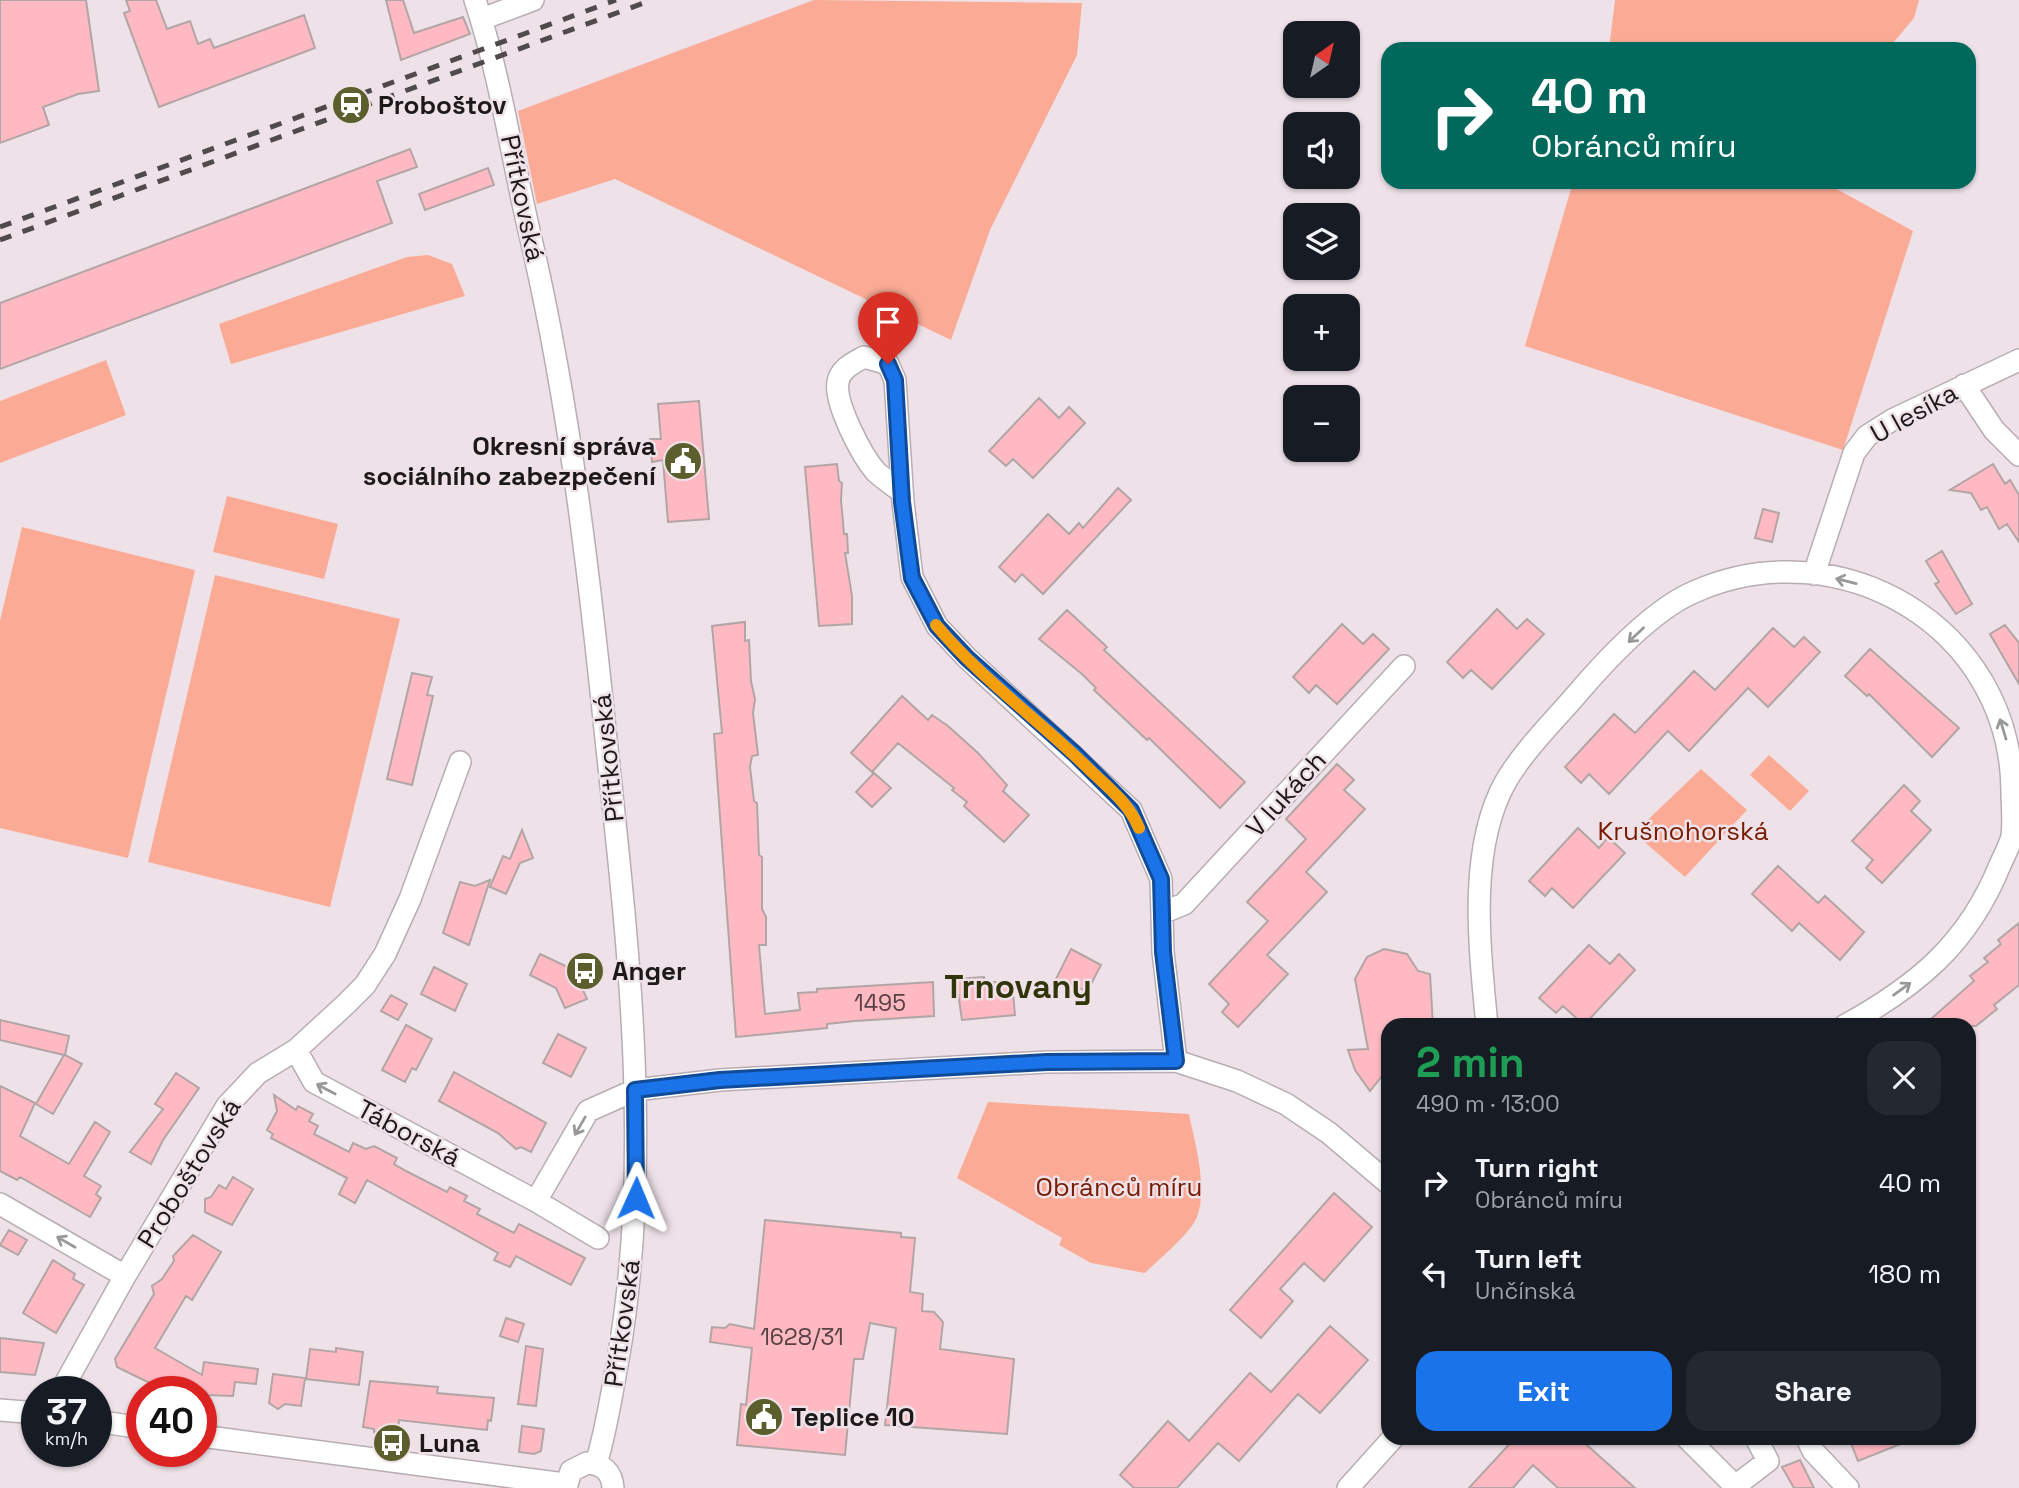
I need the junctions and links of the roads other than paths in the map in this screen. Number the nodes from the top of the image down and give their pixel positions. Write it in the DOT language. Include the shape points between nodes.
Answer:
graph roads {
  1 [pos="533,0"];
  2 [pos="478,10"];
  3 [pos="2019,360"];
  4 [pos="1964,385"];
  5 [pos="2019,455"];
  6 [pos="902,492"];
  7 [pos="1814,574"];
  8 [pos="1404,666"];
  9 [pos="460,762"];
  10 [pos="2015,834"];
  11 [pos="1162,914"];
  12 [pos="1486,1018"];
  13 [pos="1859,1018"];
  14 [pos="296,1050"];
  15 [pos="1176,1061"];
  16 [pos="635,1090"];
  17 [pos="1381,1177"];
  18 [pos="536,1201"];
  19 [pos="0,1204"];
  20 [pos="598,1238"];
  21 [pos="125,1276"];
  22 [pos="69,1376"];
  23 [pos="0,1410"];
  24 [pos="21,1411"];
  25 [pos="217,1438"];
  26 [pos="1387,1445"];
  27 [pos="1694,1445"];
  28 [pos="1760,1445"];
  29 [pos="1811,1445"];
  30 [pos="596,1464"];
  31 [pos="565,1486"];
  32 [pos="1736,1487"];
  33 [pos="613,1488"];
  34 [pos="1348,1488"];
  35 [pos="1848,1488"];
  1 -- 2 [label="street"];
  2 -- 16 [label="street, Přítkovská" via="553,349 594,616"];
  3 -- 4 [label="street, U lesíka"];
  4 -- 5 [label="street" via="1994,430"];
  4 -- 7 [label="street, U lesíka" via="1867,436 1854,453"];
  6 -- 6 [label="street" via="895,380 888,364 864,356 847,366 838,381 838,396 847,423 875,471"];
  6 -- 11 [label="street" via="912,578 937,626 1131,810 1161,879"];
  10 -- 7 [label="street, one-way" via="2006,738 1981,674 1958,644 1890,596"];
  7 -- 12 [label="street, one-way" via="1773,571 1733,578 1692,593 1657,614 1590,679 1522,758 1496,803 1481,878 1480,950"];
  8 -- 11 [label="street, V lukách" via="1184,904"];
  9 -- 14 [label="street, Proboštovská" via="385,954 365,985"];
  13 -- 10 [label="street, one-way" via="1940,961 1955,944 1990,891"];
  11 -- 15 [label="street"];
  18 -- 14 [label="street, Táborská, one-way" via="314,1082"];
  14 -- 21 [label="street, Proboštovská" via="258,1073 227,1107"];
  15 -- 16 [label="street" via="1034,1063 720,1080"];
  15 -- 17 [label="street" via="1237,1081 1286,1104"];
  16 -- 18 [label="street, one-way" via="588,1111"];
  16 -- 30 [label="street, Přítkovská" via="636,1190 628,1301"];
  18 -- 20 [label="street, Táborská"];
  21 -- 19 [label="street, one-way"];
  21 -- 22 [label="street, Proboštovská"];
  23 -- 24 [label="street"];
  25 -- 31 [label="street"];
  26 -- 34 [label="street"];
  27 -- 32 [label="street"];
  28 -- 32 [label="street" via="1768,1461"];
  29 -- 35 [label="street"];
  30 -- 31 [label="street" via="579,1465"];
  30 -- 33 [label="street" via="608,1472"];
}
